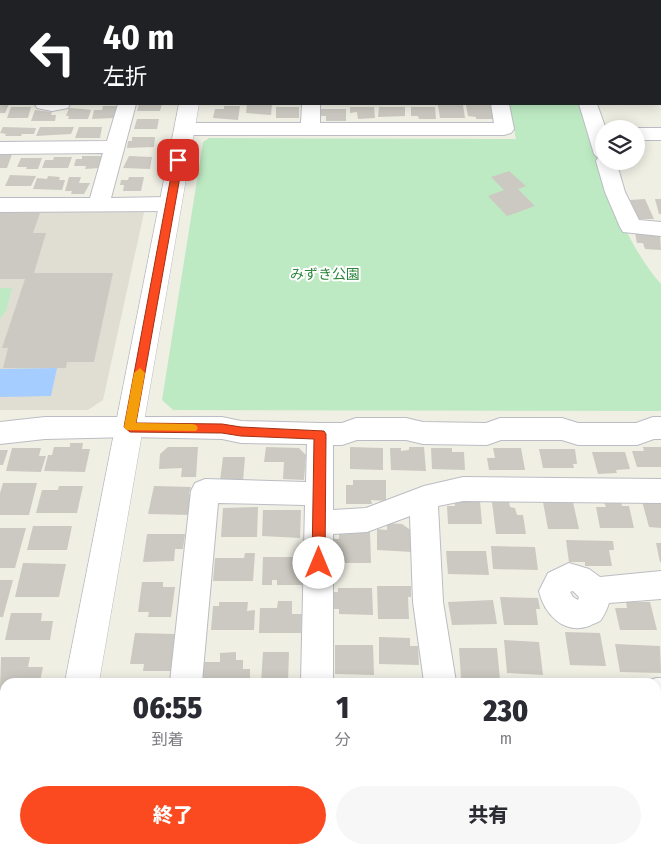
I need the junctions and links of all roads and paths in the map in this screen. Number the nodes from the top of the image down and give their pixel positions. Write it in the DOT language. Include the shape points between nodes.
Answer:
graph roads {
  1 [pos="127,105"];
  2 [pos="189,105"];
  3 [pos="311,105"];
  4 [pos="500,105"];
  5 [pos="588,105"];
  6 [pos="595,120"];
  7 [pos="184,130"];
  8 [pos="310,130"];
  9 [pos="645,134"];
  10 [pos="661,134"];
  11 [pos="115,147"];
  12 [pos="0,148"];
  13 [pos="609,170"];
  14 [pos="99,204"];
  15 [pos="170,204"];
  16 [pos="0,205"];
  17 [pos="661,228"];
  18 [pos="130,427"];
  19 [pos="661,428"];
  20 [pos="0,434"];
  21 [pos="320,434"];
  22 [pos="661,491"];
  23 [pos="318,494"];
  24 [pos="424,498"];
  25 [pos="319,523"];
  26 [pos="661,585"];
  27 [pos="593,591"];
  28 [pos="83,678"];
  29 [pos="186,678"];
  30 [pos="317,678"];
  31 [pos="439,678"];
  1 -- 11 [label="street"];
  2 -- 7 [label="street"];
  3 -- 8 [label="street"];
  4 -- 8 [label="street" via="504,129"];
  5 -- 6 [label="street"];
  7 -- 8 [label="street"];
  7 -- 15 [label="street"];
  9 -- 10 [label="street"];
  11 -- 12 [label="street"];
  11 -- 14 [label="street"];
  13 -- 17 [label="street" via="631,227"];
  14 -- 15 [label="street"];
  14 -- 16 [label="street"];
  15 -- 18 [label="street"];
  18 -- 20 [label="street" via="45,428"];
  18 -- 21 [label="street"];
  18 -- 28 [label="street"];
  19 -- 21 [label="street" via="637,434 578,434 562,429 500,429 487,434 356,429 342,434"];
  21 -- 23 [label="street"];
  22 -- 24 [label="street" via="463,489"];
  23 -- 25 [label="street"];
  23 -- 29 [label="street" via="205,491"];
  24 -- 25 [label="street" via="367,520"];
  24 -- 31 [label="street" via="428,602"];
  25 -- 30 [label="street"];
  26 -- 27 [label="street"];
}
